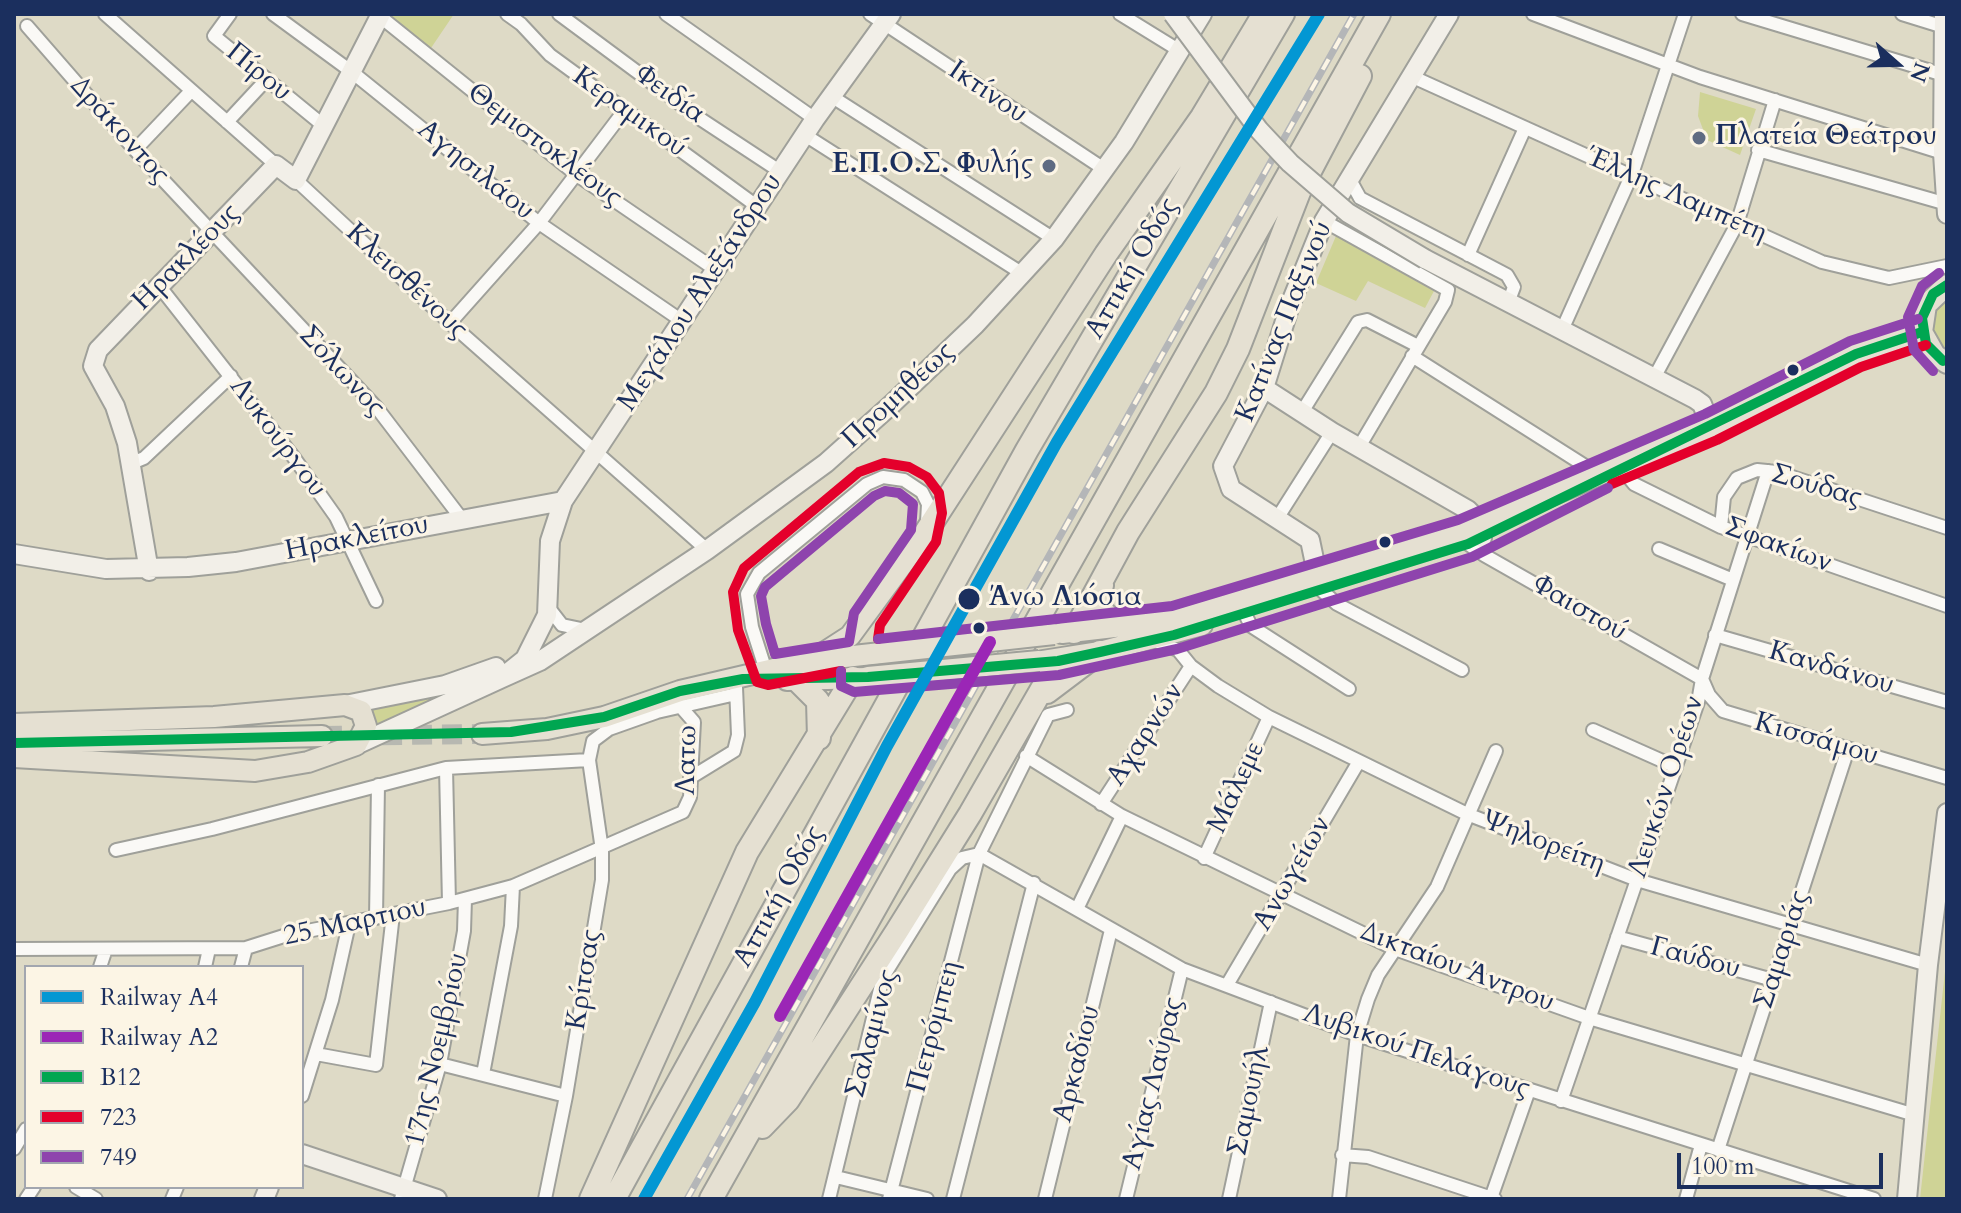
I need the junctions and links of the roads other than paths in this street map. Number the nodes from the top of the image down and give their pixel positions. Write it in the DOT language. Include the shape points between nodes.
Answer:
graph roads {
  1 [pos="105,14"];
  2 [pos="230,14"];
  3 [pos="273,14"];
  4 [pos="507,14"];
  5 [pos="559,14"];
  6 [pos="666,14"];
  7 [pos="1120,14"];
  8 [pos="1173,14"];
  9 [pos="1202,14"];
  10 [pos="1264,14"];
  11 [pos="1283,14"];
  12 [pos="1379,14"];
  13 [pos="1392,14"];
  14 [pos="1449,14"];
  15 [pos="1533,14"];
  16 [pos="1685,14"];
  17 [pos="1742,14"];
  18 [pos="1902,14"];
  19 [pos="380,15"];
  20 [pos="882,17"];
  21 [pos="27,26"];
  22 [pos="1945,32"];
  23 [pos="1180,51"];
  24 [pos="1669,65"];
  25 [pos="352,72"];
  26 [pos="1944,75"];
  27 [pos="1413,77"];
  28 [pos="266,80"];
  29 [pos="191,91"];
  30 [pos="831,96"];
  31 [pos="1946,99"];
  32 [pos="1775,100"];
  33 [pos="624,111"];
  34 [pos="227,122"];
  35 [pos="324,126"];
  36 [pos="810,127"];
  37 [pos="1525,128"];
  38 [pos="135,150"];
  39 [pos="1758,150"];
  40 [pos="1943,153"];
  41 [pos="276,165"];
  42 [pos="1104,169"];
  43 [pos="781,172"];
  44 [pos="1632,174"];
  45 [pos="577,175"];
  46 [pos="1349,178"];
  47 [pos="296,180"];
  48 [pos="1947,204"];
  49 [pos="758,207"];
  50 [pos="1947,214"];
  51 [pos="1324,221"];
  52 [pos="539,223"];
  53 [pos="1737,224"];
  54 [pos="212,234"];
  55 [pos="1054,239"];
  56 [pos="1468,255"];
  57 [pos="1947,266"];
  58 [pos="716,270"];
  59 [pos="1023,274"];
  60 [pos="1947,285"];
  61 [pos="160,287"];
  62 [pos="1508,303"];
  63 [pos="682,321"];
  64 [pos="450,323"];
  65 [pos="1562,330"];
  66 [pos="1922,332"];
  67 [pos="1415,351"];
  68 [pos="1947,363"];
  69 [pos="231,376"];
  70 [pos="1654,378"];
  71 [pos="1264,388"];
  72 [pos="1302,412"];
  73 [pos="1711,427"];
  74 [pos="1332,432"];
  75 [pos="1359,447"];
  76 [pos="597,451"];
  77 [pos="132,463"];
  78 [pos="1611,471"];
  79 [pos="1768,471"];
  80 [pos="563,501"];
  81 [pos="1278,517"];
  82 [pos="461,518"];
  83 [pos="1721,527"];
  84 [pos="1947,528"];
  85 [pos="924,535"];
  86 [pos="1473,535"];
  87 [pos="1747,537"];
  88 [pos="346,541"];
  89 [pos="1659,549"];
  90 [pos="707,550"];
  91 [pos="14,554"];
  92 [pos="149,571"];
  93 [pos="1103,580"];
  94 [pos="1733,580"];
  95 [pos="1312,585"];
  96 [pos="546,586"];
  97 [pos="376,601"];
  98 [pos="875,605"];
  99 [pos="1947,606"];
  100 [pos="548,607"];
  101 [pos="1244,612"];
  102 [pos="1203,625"];
  103 [pos="1126,628"];
  104 [pos="587,630"];
  105 [pos="1064,633"];
  106 [pos="1715,635"];
  107 [pos="1146,642"];
  108 [pos="1100,652"];
  109 [pos="871,654"];
  110 [pos="1048,661"];
  111 [pos="1188,662"];
  112 [pos="802,670"];
  113 [pos="1462,670"];
  114 [pos="766,671"];
  115 [pos="861,678"];
  116 [pos="500,679"];
  117 [pos="1702,679"];
  118 [pos="738,684"];
  119 [pos="1349,689"];
  120 [pos="1947,702"];
  121 [pos="345,705"];
  122 [pos="680,706"];
  123 [pos="1067,710"];
  124 [pos="1026,717"];
  125 [pos="1269,717"];
  126 [pos="14,724"];
  127 [pos="1593,730"];
  128 [pos="482,734"];
  129 [pos="322,736"];
  130 [pos="819,739"];
  131 [pos="14,743"];
  132 [pos="356,745"];
  133 [pos="1848,749"];
  134 [pos="1496,751"];
  135 [pos="1026,756"];
  136 [pos="14,757"];
  137 [pos="589,760"];
  138 [pos="1358,763"];
  139 [pos="1676,767"];
  140 [pos="446,768"];
  141 [pos="690,778"];
  142 [pos="1947,778"];
  143 [pos="378,785"];
  144 [pos="1101,804"];
  145 [pos="1947,813"];
  146 [pos="1467,814"];
  147 [pos="680,815"];
  148 [pos="1122,816"];
  149 [pos="116,850"];
  150 [pos="602,850"];
  151 [pos="979,854"];
  152 [pos="1204,858"];
  153 [pos="1637,880"];
  154 [pos="1034,883"];
  155 [pos="513,886"];
  156 [pos="1283,892"];
  157 [pos="465,899"];
  158 [pos="449,903"];
  159 [pos="1077,909"];
  160 [pos="393,914"];
  161 [pos="376,918"];
  162 [pos="349,924"];
  163 [pos="1791,925"];
  164 [pos="1111,930"];
  165 [pos="1617,937"];
  166 [pos="246,948"];
  167 [pos="14,949"];
  168 [pos="106,949"];
  169 [pos="209,949"];
  170 [pos="1395,949"];
  171 [pos="101,965"];
  172 [pos="205,965"];
  173 [pos="242,965"];
  174 [pos="1928,965"];
  175 [pos="1182,969"];
  176 [pos="1773,980"];
  177 [pos="1227,985"];
  178 [pos="1271,1002"];
  179 [pos="1589,1018"];
  180 [pos="1357,1035"];
  181 [pos="316,1054"];
  182 [pos="440,1064"];
  183 [pos="1745,1066"];
  184 [pos="483,1074"];
  185 [pos="304,1090"];
  186 [pos="1529,1090"];
  187 [pos="566,1096"];
  188 [pos="1561,1101"];
  189 [pos="1915,1115"];
  190 [pos="1701,1145"];
  191 [pos="1718,1150"];
  192 [pos="738,1151"];
  193 [pos="304,1155"];
  194 [pos="1342,1155"];
  195 [pos="836,1177"];
  196 [pos="403,1193"];
  197 [pos="890,1194"];
  198 [pos="1493,1198"];
  199 [pos="437,1199"];
  200 [pos="545,1199"];
  201 [pos="591,1199"];
  202 [pos="614,1199"];
  203 [pos="711,1199"];
  204 [pos="829,1199"];
  205 [pos="927,1199"];
  206 [pos="953,1199"];
  207 [pos="1045,1199"];
  208 [pos="1126,1199"];
  209 [pos="1229,1199"];
  210 [pos="1339,1199"];
  211 [pos="1686,1199"];
  212 [pos="1874,1199"];
  213 [pos="1907,1199"];
  1 -- 29 [label="street, Κλεισθένους"];
  2 -- 28 [label="street, Πίρου" via="214,36"];
  3 -- 25 [label="street, Αγησιλάου"];
  4 -- 33 [label="street, Κεραμικού" via="550,55"];
  5 -- 43 [label="street, Φειδία"];
  6 -- 36 [label="street"];
  7 -- 23 [label="street"];
  8 -- 62 [label="street, bridge" via="1259,130 1290,163 1348,213"];
  9 -- 23 [label="street, Προμηθέως"];
  10 -- 85 [label="highway" via="1202,117 1106,254"];
  11 -- 202 [label="highway, Αττική Οδός" via="1027,450"];
  12 -- 192 [label="highway"];
  13 -- 93 [label="highway" via="1299,192 1227,371"];
  14 -- 27 [label="street, Κατίνας Παξινού"];
  15 -- 24 [label="street"];
  16 -- 24 [label="street"];
  17 -- 26 [label="street"];
  18 -- 22 [label="street"];
  19 -- 25 [label="street"];
  19 -- 45 [label="street, Θεμιστοκλέους"];
  20 -- 30 [label="street, Μεγάλου Αλεξάνδρου"];
  20 -- 42 [label="street, Ικτίνου"];
  21 -- 38 [label="street, Δράκοντος"];
  22 -- 26 [label="street"];
  23 -- 42 [label="street, Προμηθέως"];
  24 -- 32 [label="street"];
  24 -- 44 [label="street"];
  25 -- 35 [label="street"];
  25 -- 52 [label="street, Αγησιλάου"];
  26 -- 31 [label="street"];
  27 -- 37 [label="street, Έλλης Λαμπέτη"];
  27 -- 46 [label="street, Κατίνας Παξινού"];
  28 -- 34 [label="street"];
  28 -- 35 [label="street, Πίρου"];
  29 -- 34 [label="street, Κλεισθένους"];
  29 -- 38 [label="street"];
  30 -- 36 [label="street, Μεγάλου Αλεξάνδρου"];
  30 -- 55 [label="street"];
  31 -- 40 [label="street"];
  32 -- 39 [label="street"];
  32 -- 40 [label="street"];
  33 -- 45 [label="street"];
  33 -- 49 [label="street, Κεραμικού"];
  34 -- 41 [label="street, Κλεισθένους"];
  35 -- 47 [label="street"];
  36 -- 43 [label="street, Μεγάλου Αλεξάνδρου"];
  36 -- 59 [label="street"];
  37 -- 44 [label="street, Έλλης Λαμπέτη"];
  37 -- 56 [label="street"];
  38 -- 54 [label="street, Δράκοντος"];
  39 -- 48 [label="street"];
  39 -- 53 [label="street"];
  40 -- 48 [label="street"];
  41 -- 47 [label="street, Κλεισθένους"];
  41 -- 54 [label="street, Ηρακλέους"];
  42 -- 55 [label="street, Προμηθέως"];
  43 -- 49 [label="street, Μεγάλου Αλεξάνδρου"];
  44 -- 53 [label="street, Έλλης Λαμπέτη"];
  44 -- 65 [label="street"];
  45 -- 52 [label="street"];
  45 -- 58 [label="street, Θεμιστοκλέους"];
  46 -- 51 [label="street, Κατίνας Παξινού"];
  46 -- 56 [label="street" via="1360,198"];
  47 -- 64 [label="street, Κλεισθένους"];
  48 -- 50 [label="street"];
  49 -- 58 [label="street, Μεγάλου Αλεξάνδρου"];
  51 -- 67 [label="street" via="1448,290"];
  51 -- 71 [label="street, Κατίνας Παξινού"];
  52 -- 63 [label="street, Αγησιλάου"];
  52 -- 64 [label="street"];
  53 -- 57 [label="street, Έλλης Λαμπέτη" via="1822,262 1889,278"];
  53 -- 70 [label="street"];
  54 -- 61 [label="street, Ηρακλέους"];
  54 -- 82 [label="street, Σόλωνος" via="377,408"];
  55 -- 59 [label="street, Προμηθέως"];
  56 -- 62 [label="street" via="1512,280"];
  58 -- 63 [label="street, Μεγάλου Αλεξάνδρου"];
  59 -- 90 [label="street, Προμηθέως" via="826,463"];
  60 -- 66 [label="main road" via="1926,305"];
  61 -- 69 [label="street, Λυκούργου"];
  61 -- 77 [label="street, Ηρακλέους" via="98,350 93,366 115,406"];
  62 -- 65 [label="street"];
  63 -- 76 [label="street, Μεγάλου Αλεξάνδρου"];
  64 -- 76 [label="street, Κλεισθένους"];
  65 -- 70 [label="street"];
  66 -- 68 [label="main road" via="1935,355"];
  66 -- 73 [label="main road" via="1856,354"];
  67 -- 72 [label="street, Σφακίων" via="1367,320 1358,322"];
  67 -- 75 [label="street"];
  67 -- 78 [label="street, Σφακίων"];
  69 -- 77 [label="street" via="144,458"];
  69 -- 88 [label="street, Λυκούργου" via="328,505"];
  70 -- 73 [label="street" via="1702,404"];
  71 -- 72 [label="street"];
  71 -- 81 [label="street, Κατίνας Παξινού" via="1223,466 1231,489"];
  72 -- 74 [label="street"];
  73 -- 78 [label="main road"];
  74 -- 75 [label="street"];
  74 -- 81 [label="street"];
  75 -- 86 [label="street" via="1468,510"];
  76 -- 80 [label="street, Μεγάλου Αλεξάνδρου"];
  76 -- 90 [label="street, Κλεισθένους"];
  77 -- 92 [label="street"];
  78 -- 83 [label="street, Σφακίων"];
  78 -- 86 [label="main road"];
  79 -- 83 [label="street, Σούδας" via="1737,478 1724,497"];
  79 -- 84 [label="street, Σούδας"];
  79 -- 87 [label="street, Λευκών Ορέων"];
  80 -- 82 [label="street, Ηρακλείτου"];
  80 -- 96 [label="street, Μεγάλου Αλεξάνδρου" via="552,529"];
  81 -- 95 [label="street" via="1306,534 1314,546"];
  82 -- 88 [label="street, Ηρακλείτου"];
  83 -- 87 [label="street, Σφακίων"];
  85 -- 98 [label="main road"];
  85 -- 114 [label="street" via="928,512 922,492 904,480 883,477 867,484 759,573 747,594"];
  86 -- 95 [label="main road"];
  86 -- 117 [label="street, Φαιστού"];
  87 -- 94 [label="street, Λευκών Ορέων"];
  87 -- 99 [label="street, Σφακίων"];
  88 -- 92 [label="street, Ηρακλείτου" via="236,562"];
  88 -- 97 [label="street, Λυκούργου"];
  89 -- 94 [label="street"];
  90 -- 104 [label="street, Προμηθέως"];
  91 -- 92 [label="street, Ηρακλείτου" via="83,567"];
  93 -- 103 [label="highway" via="1102,611"];
  93 -- 105 [label="highway"];
  94 -- 106 [label="street, Λευκών Ορέων"];
  95 -- 101 [label="main road"];
  95 -- 103 [label="main road"];
  95 -- 113 [label="street" via="1337,604"];
  96 -- 100 [label="street, Μεγάλου Αλεξάνδρου"];
  96 -- 121 [label="street, Μεγάλου Αλεξάνδρου" via="528,636 500,665 445,685"];
  98 -- 109 [label="main road" via="864,628"];
  98 -- 112 [label="main road" via="838,646"];
  100 -- 104 [label="street" via="562,625"];
  100 -- 116 [label="street, Μεγάλου Αλεξάνδρου" via="531,649"];
  101 -- 102 [label="main road"];
  101 -- 119 [label="street" via="1251,626"];
  102 -- 107 [label="main road"];
  102 -- 111 [label="street" via="1188,639"];
  103 -- 105 [label="main road"];
  104 -- 116 [label="street, Προμηθέως"];
  105 -- 109 [label="main road, bridge"];
  105 -- 110 [label="main road"];
  106 -- 117 [label="street, Λευκών Ορέων"];
  106 -- 120 [label="street, Κανδάνου"];
  107 -- 108 [label="main road"];
  107 -- 111 [label="street, Ψηλορείτη" via="1169,644"];
  108 -- 110 [label="main road"];
  108 -- 124 [label="highway" via="1055,683"];
  109 -- 112 [label="main road"];
  109 -- 115 [label="main road"];
  110 -- 115 [label="main road, bridge"];
  110 -- 124 [label="highway"];
  111 -- 125 [label="street, Ψηλορείτη"];
  111 -- 144 [label="street, Αχαρνών"];
  112 -- 114 [label="main road"];
  112 -- 115 [label="main road"];
  112 -- 118 [label="main road"];
  112 -- 130 [label="highway" via="818,701"];
  114 -- 118 [label="main road"];
  115 -- 130 [label="highway"];
  116 -- 132 [label="street, Μεγάλου Αλεξάνδρου"];
  117 -- 133 [label="street, Κισσάμου" via="1723,711"];
  117 -- 139 [label="street, Λευκών Ορέων"];
  118 -- 122 [label="street"];
  118 -- 128 [label="main road" via="680,691 604,717 547,729"];
  118 -- 141 [label="street" via="734,751"];
  121 -- 126 [label="main road" via="228,716"];
  121 -- 132 [label="main road" via="366,719 365,733"];
  122 -- 137 [label="street" via="609,729 593,741"];
  122 -- 141 [label="street, Λατω" via="694,722"];
  123 -- 135 [label="street, Πετρόμπεη" via="1048,715"];
  124 -- 192 [label="highway" via="788,1100"];
  125 -- 138 [label="street, Ψηλορείτη"];
  125 -- 152 [label="street, Μάλεμε"];
  127 -- 139 [label="street"];
  129 -- 131 [label="main road"];
  130 -- 201 [label="highway" via="747,852"];
  132 -- 136 [label="main road" via="308,762 255,771"];
  133 -- 142 [label="street, Κισσάμου"];
  133 -- 163 [label="street, Σαμαριάς"];
  134 -- 146 [label="street"];
  135 -- 144 [label="street, Δικταίου Άντρου"];
  135 -- 151 [label="street, Πετρόμπεη"];
  137 -- 140 [label="street"];
  137 -- 150 [label="street, Κρίτσας"];
  138 -- 146 [label="street, Ψηλορείτη"];
  138 -- 156 [label="street, Ανωγείων"];
  139 -- 153 [label="street, Λευκών Ορέων"];
  140 -- 143 [label="street"];
  140 -- 158 [label="street"];
  141 -- 147 [label="street, Λατω" via="689,803"];
  143 -- 149 [label="street"];
  143 -- 161 [label="street"];
  144 -- 148 [label="street, Δικταίου Άντρου"];
  145 -- 174 [label="street"];
  146 -- 153 [label="street, Ψηλορείτη"];
  146 -- 170 [label="street" via="1430,899"];
  147 -- 150 [label="street, 25 Μαρτιου"];
  148 -- 152 [label="street, Δικταίου Άντρου"];
  148 -- 159 [label="street"];
  150 -- 155 [label="street, 25 Μαρτιου"];
  150 -- 187 [label="street, Κρίτσας" via="602,880"];
  151 -- 154 [label="street, Λυβικού Πελάγους"];
  151 -- 195 [label="street, Σαλαμίνος" via="962,858 950,869 883,977"];
  151 -- 197 [label="street, Πετρόμπεη"];
  152 -- 156 [label="street, Δικταίου Άντρου"];
  153 -- 163 [label="street, Ψηλορείτη"];
  153 -- 165 [label="street, Λευκών Ορέων"];
  154 -- 159 [label="street, Λυβικού Πελάγους"];
  154 -- 206 [label="street"];
  155 -- 157 [label="street, 25 Μαρτιου"];
  155 -- 184 [label="street" via="511,926"];
  156 -- 170 [label="street, Δικταίου Άντρου"];
  156 -- 177 [label="street, Ανωγείων"];
  157 -- 158 [label="street, 25 Μαρτιου"];
  157 -- 182 [label="street, 17ης Νοεμβρίου"];
  158 -- 160 [label="street, 25 Μαρτιου"];
  159 -- 164 [label="street, Λυβικού Πελάγους"];
  160 -- 161 [label="street, 25 Μαρτιου"];
  160 -- 181 [label="street" via="376,1065"];
  161 -- 162 [label="street, 25 Μαρτιου"];
  162 -- 166 [label="street, 25 Μαρτιου"];
  162 -- 181 [label="street"];
  163 -- 174 [label="street, Ψηλορείτη"];
  163 -- 176 [label="street, Σαμαριάς"];
  164 -- 175 [label="street, Λυβικού Πελάγους"];
  164 -- 207 [label="street, Αρκαδίου"];
  165 -- 176 [label="street, Γαύδου"];
  165 -- 179 [label="street, Λευκών Ορέων"];
  166 -- 169 [label="street, 25 Μαρτιου"];
  166 -- 173 [label="street"];
  167 -- 168 [label="street, 25 Μαρτιου"];
  168 -- 169 [label="street, 25 Μαρτιου"];
  168 -- 171 [label="street"];
  169 -- 172 [label="street"];
  170 -- 179 [label="street, Δικταίου Άντρου"];
  170 -- 180 [label="street" via="1378,975"];
  174 -- 189 [label="street"];
  175 -- 177 [label="street, Λυβικού Πελάγους"];
  175 -- 208 [label="street, Αγίας Λαύρας"];
  176 -- 183 [label="street, Σαμαριάς"];
  177 -- 178 [label="street, Λυβικού Πελάγους"];
  178 -- 180 [label="street, Λυβικού Πελάγους"];
  178 -- 209 [label="street, Σαμουήλ"];
  179 -- 183 [label="street, Δικταίου Άντρου"];
  179 -- 188 [label="street, Λευκών Ορέων"];
  180 -- 186 [label="street, Λυβικού Πελάγους"];
  180 -- 194 [label="street"];
  181 -- 185 [label="street"];
  182 -- 184 [label="street"];
  182 -- 196 [label="street, 17ης Νοεμβρίου"];
  183 -- 189 [label="street, Δικταίου Άντρου"];
  183 -- 191 [label="street, Σαμαριάς"];
  184 -- 187 [label="street"];
  186 -- 188 [label="street, Λυβικού Πελάγους"];
  186 -- 198 [label="street"];
  187 -- 200 [label="street, Κρίτσας"];
  188 -- 190 [label="street, Λυβικού Πελάγους"];
  189 -- 213 [label="street"];
  190 -- 191 [label="street, Λυβικού Πελάγους"];
  190 -- 211 [label="street"];
  191 -- 212 [label="street, Λυβικού Πελάγους"];
  192 -- 203 [label="highway"];
  193 -- 196 [label="street"];
  194 -- 198 [label="street" via="1368,1157"];
  194 -- 210 [label="street"];
  195 -- 197 [label="street"];
  195 -- 204 [label="street, Σαλαμίνος"];
  196 -- 199 [label="street"];
  197 -- 205 [label="street"];
}
